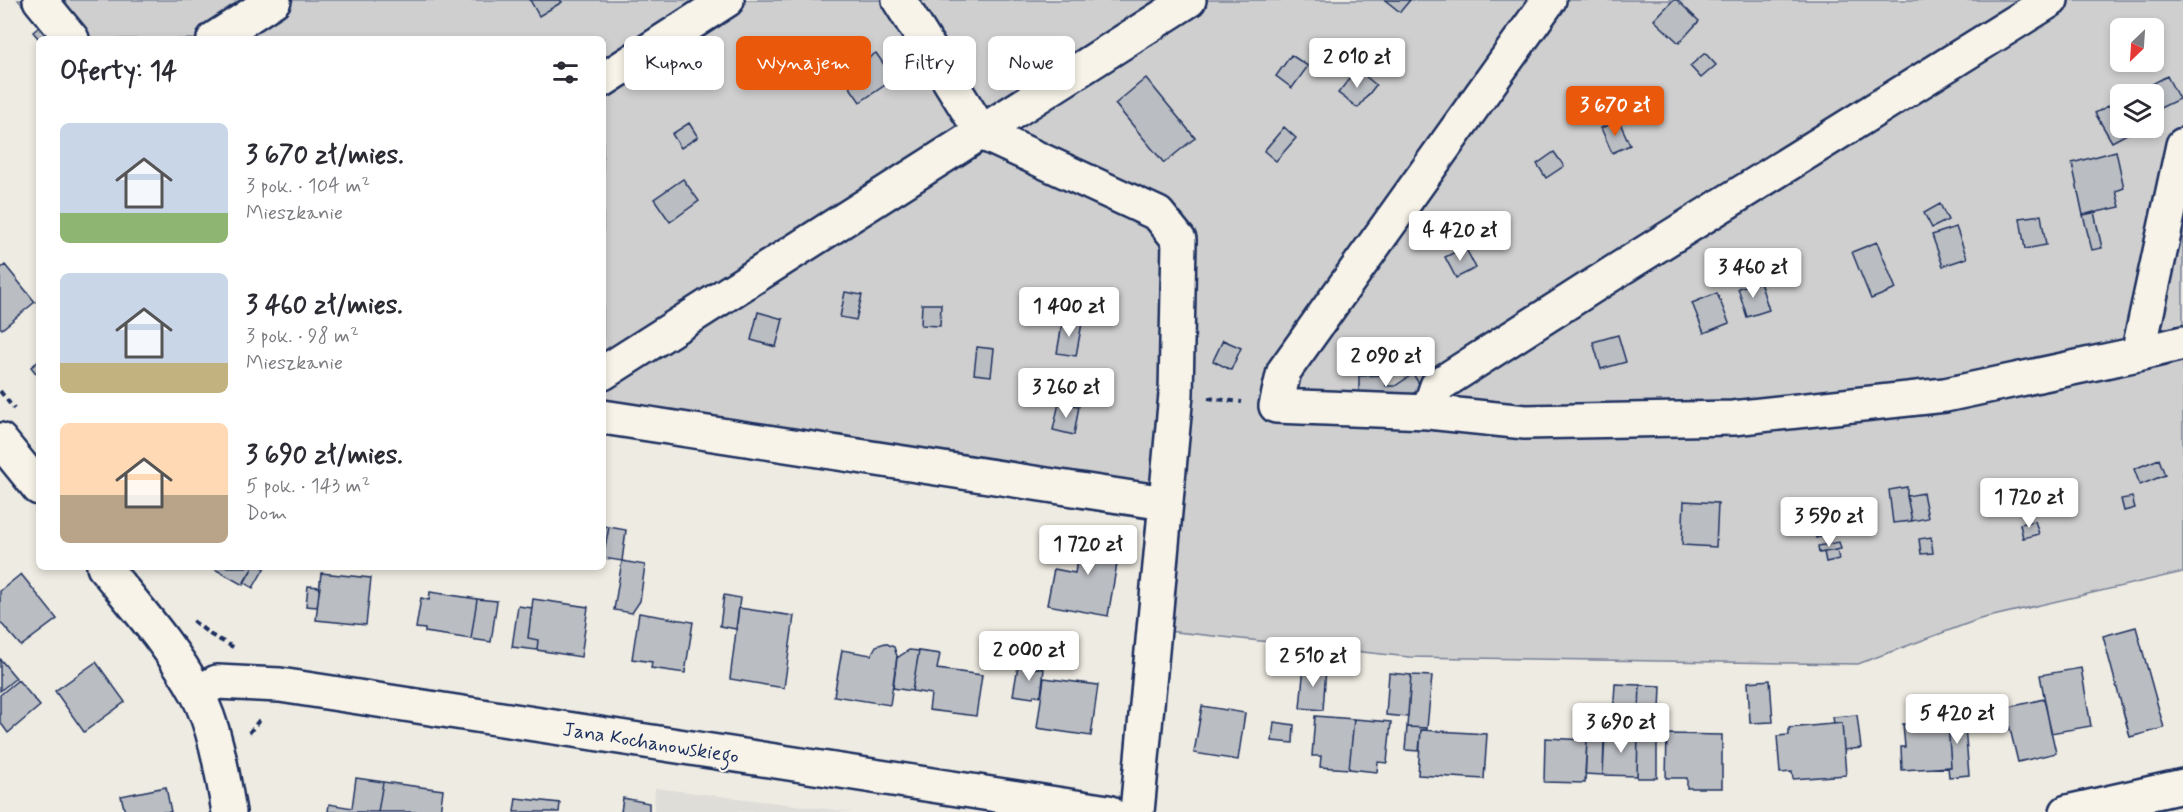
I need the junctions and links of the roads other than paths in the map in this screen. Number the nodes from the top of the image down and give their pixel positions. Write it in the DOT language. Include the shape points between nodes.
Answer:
graph roads {
  1 [pos="40,0"];
  2 [pos="274,0"];
  3 [pos="727,0"];
  4 [pos="899,0"];
  5 [pos="1189,0"];
  6 [pos="1549,0"];
  7 [pos="2051,0"];
  8 [pos="70,36"];
  9 [pos="219,36"];
  10 [pos="606,78"];
  11 [pos="982,133"];
  12 [pos="2183,145"];
  13 [pos="2183,343"];
  14 [pos="2138,354"];
  15 [pos="606,371"];
  16 [pos="1428,412"];
  17 [pos="606,417"];
  18 [pos="0,440"];
  19 [pos="36,484"];
  20 [pos="1164,502"];
  21 [pos="106,570"];
  22 [pos="197,693"];
  23 [pos="2183,786"];
  24 [pos="229,812"];
  25 [pos="1108,812"];
  26 [pos="1137,812"];
  27 [pos="2067,812"];
  1 -- 8 [label="street"];
  2 -- 9 [label="street"];
  3 -- 10 [label="street"];
  4 -- 11 [label="street"];
  5 -- 11 [label="street"];
  6 -- 16 [label="street" via="1284,371 1276,406"];
  7 -- 16 [label="street" via="1437,386"];
  11 -- 15 [label="street"];
  11 -- 20 [label="street" via="1158,214 1179,240 1176,394"];
  12 -- 14 [label="street"];
  13 -- 14 [label="street"];
  14 -- 16 [label="street" via="1945,395 1732,418 1525,422"];
  17 -- 20 [label="street"];
  18 -- 19 [label="street"];
  20 -- 26 [label="street"];
  21 -- 22 [label="street" via="160,636"];
  22 -- 24 [label="street" via="211,729"];
  22 -- 25 [label="street, Jana Kochanowskiego" via="217,682 280,685"];
  23 -- 27 [label="street"];
}
